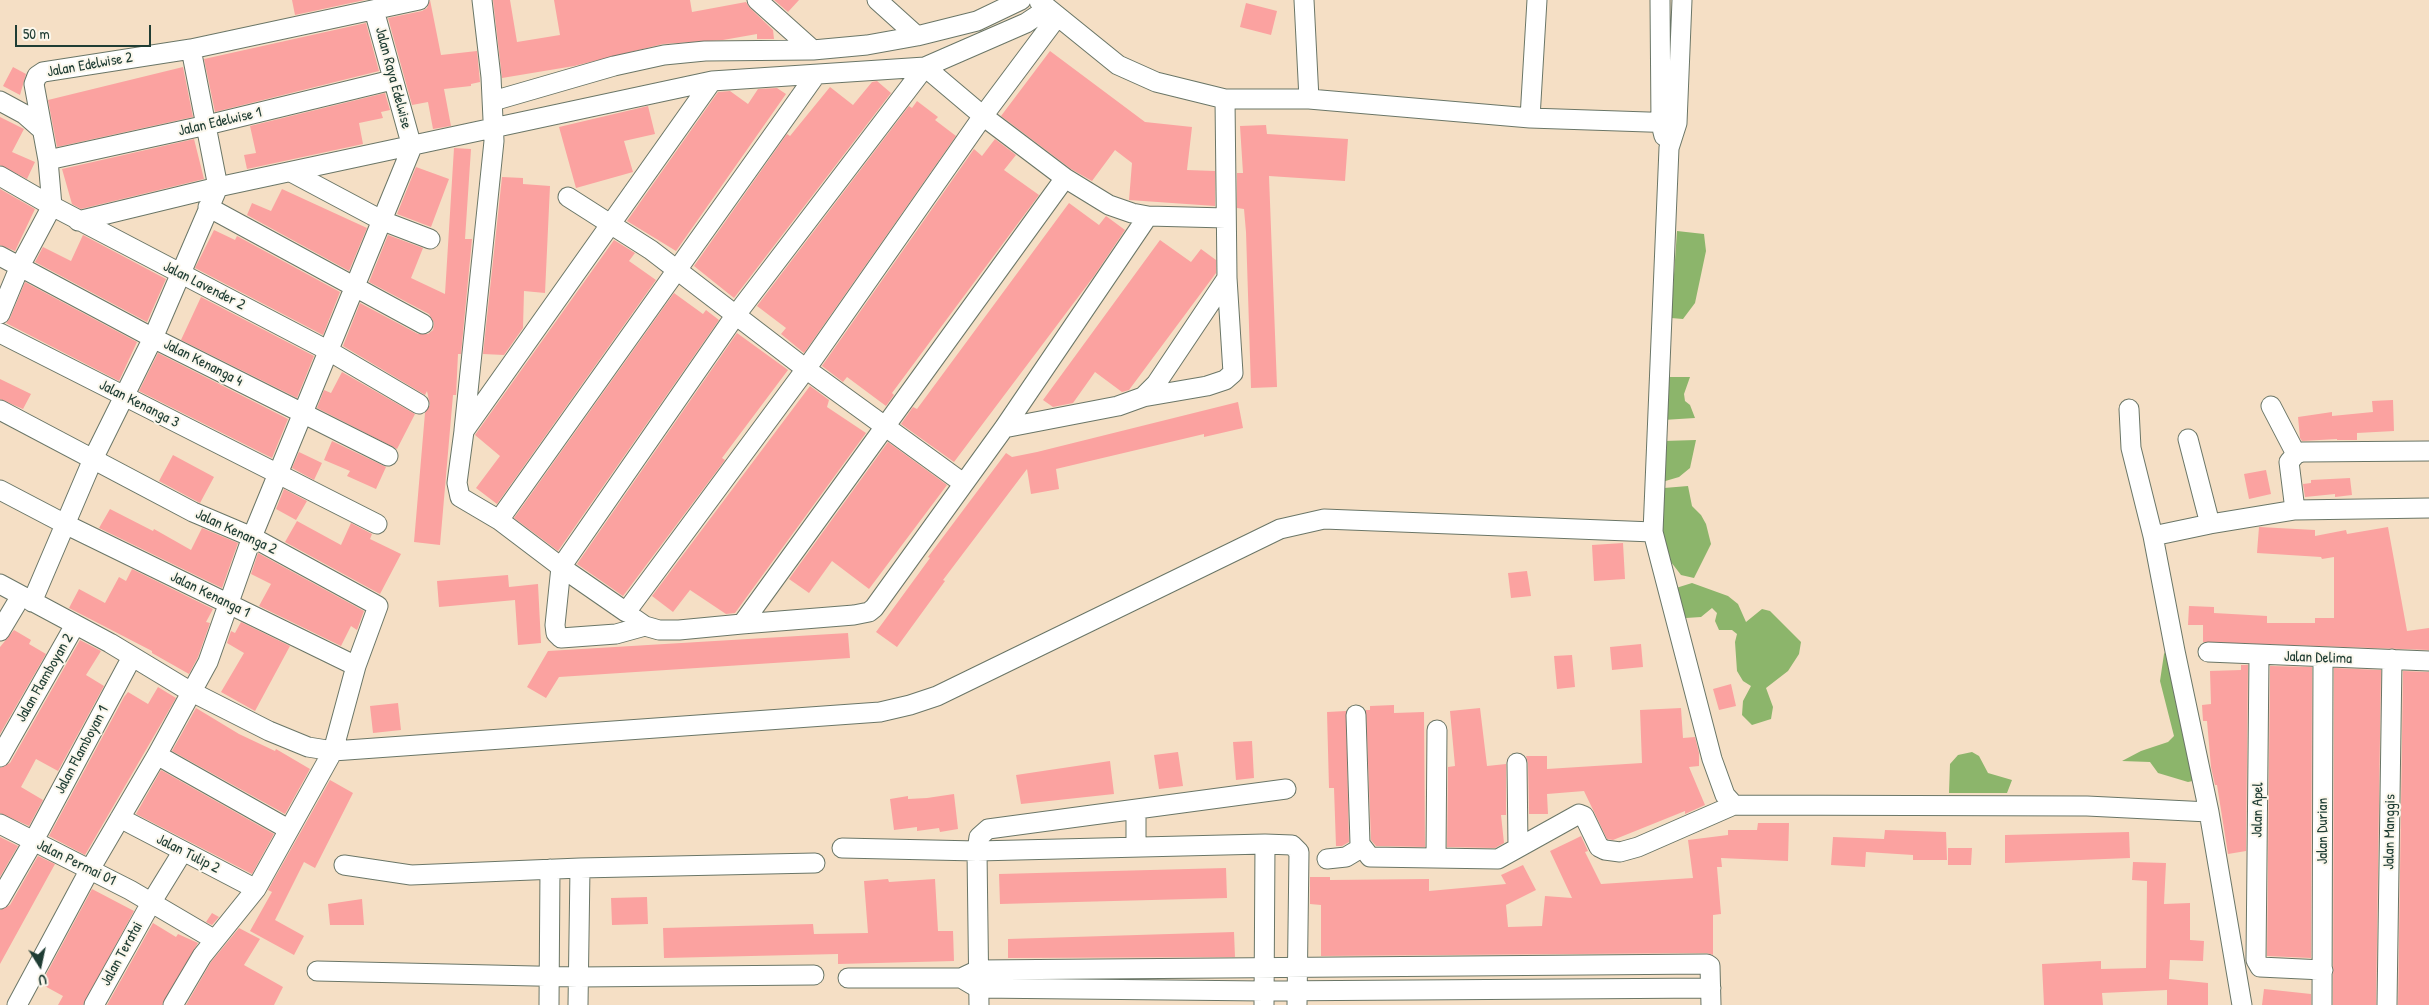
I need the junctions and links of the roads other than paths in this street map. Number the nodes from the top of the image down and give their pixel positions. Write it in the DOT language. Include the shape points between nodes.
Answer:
graph roads {
  1 [pos="419,0"];
  2 [pos="482,0"];
  3 [pos="756,0"];
  4 [pos="877,0"];
  5 [pos="1021,0"];
  6 [pos="1304,0"];
  7 [pos="1537,0"];
  8 [pos="1660,0"];
  9 [pos="1682,0"];
  10 [pos="1047,8"];
  11 [pos="374,10"];
  12 [pos="917,36"];
  13 [pos="191,49"];
  14 [pos="813,50"];
  15 [pos="925,68"];
  16 [pos="815,76"];
  17 [pos="392,80"];
  18 [pos="712,81"];
  19 [pos="1225,99"];
  20 [pos="1309,99"];
  21 [pos="493,101"];
  22 [pos="0,102"];
  23 [pos="983,116"];
  24 [pos="1530,118"];
  25 [pos="1669,123"];
  26 [pos="207,125"];
  27 [pos="494,128"];
  28 [pos="41,129"];
  29 [pos="412,147"];
  30 [pos="48,160"];
  31 [pos="291,172"];
  32 [pos="0,176"];
  33 [pos="1065,178"];
  34 [pos="218,187"];
  35 [pos="568,197"];
  36 [pos="52,206"];
  37 [pos="208,207"];
  38 [pos="1148,216"];
  39 [pos="1226,218"];
  40 [pos="78,221"];
  41 [pos="383,221"];
  42 [pos="610,223"];
  43 [pos="430,239"];
  44 [pos="0,256"];
  45 [pos="20,266"];
  46 [pos="677,271"];
  47 [pos="180,273"];
  48 [pos="1227,278"];
  49 [pos="356,286"];
  50 [pos="0,314"];
  51 [pos="735,316"];
  52 [pos="423,324"];
  53 [pos="0,333"];
  54 [pos="153,338"];
  55 [pos="329,351"];
  56 [pos="806,369"];
  57 [pos="125,397"];
  58 [pos="1143,398"];
  59 [pos="419,404"];
  60 [pos="2272,406"];
  61 [pos="2129,408"];
  62 [pos="0,410"];
  63 [pos="304,413"];
  64 [pos="885,427"];
  65 [pos="1004,428"];
  66 [pos="464,431"];
  67 [pos="2188,439"];
  68 [pos="2429,451"];
  69 [pos="2296,454"];
  70 [pos="388,456"];
  71 [pos="93,459"];
  72 [pos="277,474"];
  73 [pos="963,483"];
  74 [pos="0,490"];
  75 [pos="2429,508"];
  76 [pos="2295,510"];
  77 [pos="498,520"];
  78 [pos="65,524"];
  79 [pos="377,524"];
  80 [pos="2210,524"];
  81 [pos="1653,532"];
  82 [pos="2153,536"];
  83 [pos="252,537"];
  84 [pos="561,567"];
  85 [pos="0,584"];
  86 [pos="26,599"];
  87 [pos="228,604"];
  88 [pos="626,612"];
  89 [pos="742,624"];
  90 [pos="75,625"];
  91 [pos="645,626"];
  92 [pos="0,631"];
  93 [pos="2208,652"];
  94 [pos="2259,656"];
  95 [pos="132,657"];
  96 [pos="2323,658"];
  97 [pos="2392,659"];
  98 [pos="2429,660"];
  99 [pos="356,666"];
  100 [pos="193,693"];
  101 [pos="1356,715"];
  102 [pos="1437,730"];
  103 [pos="333,751"];
  104 [pos="157,755"];
  105 [pos="0,757"];
  106 [pos="1516,763"];
  107 [pos="1286,789"];
  108 [pos="1734,805"];
  109 [pos="1136,811"];
  110 [pos="2209,812"];
  111 [pos="120,818"];
  112 [pos="0,824"];
  113 [pos="288,829"];
  114 [pos="33,842"];
  115 [pos="1265,844"];
  116 [pos="1136,846"];
  117 [pos="1518,846"];
  118 [pos="842,848"];
  119 [pos="1361,848"];
  120 [pos="183,851"];
  121 [pos="977,851"];
  122 [pos="1436,856"];
  123 [pos="1327,858"];
  124 [pos="815,863"];
  125 [pos="344,865"];
  126 [pos="580,868"];
  127 [pos="550,869"];
  128 [pos="89,871"];
  129 [pos="256,889"];
  130 [pos="0,900"];
  131 [pos="151,903"];
  132 [pos="215,940"];
  133 [pos="1298,966"];
  134 [pos="1488,966"];
  135 [pos="1264,968"];
  136 [pos="2323,970"];
  137 [pos="317,971"];
  138 [pos="814,975"];
  139 [pos="549,976"];
  140 [pos="578,977"];
  141 [pos="848,978"];
  142 [pos="974,985"];
  143 [pos="1488,989"];
  144 [pos="1711,996"];
  145 [pos="1298,997"];
  146 [pos="1264,998"];
  147 [pos="178,1003"];
  148 [pos="18,1005"];
  149 [pos="94,1005"];
  150 [pos="548,1005"];
  151 [pos="578,1005"];
  152 [pos="2242,1005"];
  153 [pos="2322,1005"];
  154 [pos="2387,1005"];
  1 -- 11 [label="street, Jalan Edelwise 2"];
  2 -- 21 [label="street"];
  3 -- 14 [label="street"];
  4 -- 12 [label="street"];
  5 -- 12 [label="street" via="977,20"];
  6 -- 20 [label="street"];
  7 -- 24 [label="street"];
  8 -- 25 [label="street"];
  9 -- 25 [label="street"];
  10 -- 15 [label="street" via="1026,23"];
  10 -- 19 [label="street" via="1118,65 1156,82"];
  10 -- 23 [label="street"];
  11 -- 13 [label="street, Jalan Edelwise 2"];
  11 -- 17 [label="street, Jalan Raya Edelwise"];
  12 -- 14 [label="street"];
  13 -- 26 [label="street"];
  13 -- 28 [label="street, Jalan Edelwise 2" via="43,72 34,84"];
  14 -- 21 [label="street" via="705,51 664,55"];
  15 -- 16 [label="street"];
  15 -- 23 [label="street"];
  15 -- 51 [label="street"];
  16 -- 18 [label="street"];
  16 -- 46 [label="street"];
  17 -- 26 [label="street, Jalan Edelwise 1"];
  17 -- 29 [label="street, Jalan Raya Edelwise"];
  18 -- 27 [label="street"];
  18 -- 42 [label="street"];
  19 -- 20 [label="street"];
  19 -- 39 [label="street"];
  20 -- 24 [label="street"];
  21 -- 27 [label="street"];
  22 -- 28 [label="street" via="24,114"];
  23 -- 33 [label="street"];
  23 -- 56 [label="street"];
  24 -- 25 [label="street"];
  25 -- 81 [label="street"];
  26 -- 30 [label="street, Jalan Edelwise 1"];
  26 -- 34 [label="street"];
  27 -- 29 [label="street"];
  27 -- 66 [label="street"];
  28 -- 30 [label="street, Jalan Edelwise 2"];
  29 -- 31 [label="street"];
  29 -- 41 [label="street"];
  30 -- 36 [label="street, Jalan Edelwise 2"];
  31 -- 34 [label="street"];
  31 -- 41 [label="street"];
  32 -- 36 [label="street, Jalan Lavender 2"];
  33 -- 38 [label="street" via="1109,205"];
  33 -- 64 [label="street"];
  34 -- 37 [label="street"];
  34 -- 40 [label="street"];
  35 -- 42 [label="street"];
  36 -- 40 [label="street, Jalan Lavender 2"];
  36 -- 45 [label="street"];
  37 -- 47 [label="street"];
  37 -- 49 [label="street"];
  38 -- 39 [label="street"];
  38 -- 65 [label="street"];
  39 -- 48 [label="street"];
  40 -- 47 [label="street, Jalan Lavender 2"];
  41 -- 43 [label="street"];
  41 -- 49 [label="street"];
  42 -- 46 [label="street"];
  42 -- 66 [label="street"];
  44 -- 45 [label="street, Jalan Kenanga 4"];
  45 -- 50 [label="street"];
  45 -- 54 [label="street, Jalan Kenanga 4"];
  46 -- 51 [label="street"];
  46 -- 77 [label="street"];
  47 -- 54 [label="street"];
  47 -- 55 [label="street, Jalan Lavender 2"];
  48 -- 58 [label="street" via="1156,384"];
  48 -- 58 [label="street" via="1233,373 1225,380 1208,386"];
  49 -- 52 [label="street"];
  49 -- 55 [label="street"];
  51 -- 56 [label="street"];
  51 -- 84 [label="street"];
  53 -- 57 [label="street, Jalan Kenanga 3"];
  54 -- 57 [label="street"];
  54 -- 63 [label="street, Jalan Kenanga 4"];
  55 -- 59 [label="street, Jalan Lavender 2"];
  55 -- 63 [label="street"];
  56 -- 64 [label="street"];
  56 -- 88 [label="street"];
  57 -- 71 [label="street"];
  57 -- 72 [label="street, Jalan Kenanga 3"];
  58 -- 65 [label="street" via="1118,406"];
  60 -- 69 [label="street"];
  61 -- 82 [label="street" via="2131,448"];
  62 -- 71 [label="street, Jalan Kenanga 2"];
  63 -- 70 [label="street, Jalan Kenanga 4"];
  63 -- 72 [label="street"];
  64 -- 73 [label="street"];
  64 -- 89 [label="street"];
  65 -- 73 [label="street"];
  66 -- 77 [label="street" via="457,490 460,497"];
  67 -- 80 [label="street"];
  68 -- 69 [label="street"];
  69 -- 76 [label="street" via="2289,462"];
  71 -- 78 [label="street"];
  71 -- 83 [label="street, Jalan Kenanga 2" via="193,512"];
  72 -- 79 [label="street, Jalan Kenanga 3"];
  72 -- 83 [label="street"];
  73 -- 89 [label="street" via="878,604 869,612"];
  74 -- 78 [label="street, Jalan Kenanga 1"];
  75 -- 76 [label="street"];
  76 -- 80 [label="street"];
  77 -- 84 [label="street"];
  78 -- 86 [label="street"];
  78 -- 87 [label="street, Jalan Kenanga 1"];
  80 -- 82 [label="street"];
  81 -- 103 [label="street" via="1324,519 1263,537 936,696 910,705 880,712"];
  81 -- 108 [label="street" via="1717,774 1725,795"];
  82 -- 110 [label="street"];
  83 -- 87 [label="street"];
  83 -- 99 [label="street, Jalan Kenanga 2" via="378,606"];
  84 -- 88 [label="street"];
  84 -- 91 [label="street" via="555,625 561,638 616,634"];
  85 -- 86 [label="street"];
  86 -- 90 [label="street"];
  86 -- 92 [label="street"];
  87 -- 99 [label="street, Jalan Kenanga 1"];
  87 -- 100 [label="street" via="208,662"];
  88 -- 91 [label="street"];
  89 -- 91 [label="street" via="679,630"];
  90 -- 95 [label="street"];
  90 -- 105 [label="street, Jalan Flamboyan 2"];
  93 -- 94 [label="street, Jalan Delima"];
  94 -- 96 [label="street, Jalan Delima"];
  94 -- 136 [label="street, Jalan Apel" via="2257,964"];
  95 -- 100 [label="street"];
  95 -- 114 [label="street, Jalan Flamboyan 1"];
  96 -- 97 [label="street, Jalan Delima"];
  96 -- 136 [label="street, Jalan Durian"];
  97 -- 98 [label="street, Jalan Delima"];
  97 -- 154 [label="street, Jalan Manggis"];
  99 -- 103 [label="street"];
  100 -- 103 [label="street" via="269,731 308,746"];
  100 -- 104 [label="street"];
  101 -- 119 [label="street"];
  102 -- 122 [label="street"];
  103 -- 113 [label="street"];
  104 -- 111 [label="street"];
  104 -- 113 [label="street"];
  106 -- 117 [label="street"];
  107 -- 109 [label="street"];
  108 -- 110 [label="street" via="2087,806"];
  108 -- 117 [label="street" via="1620,852 1599,847 1584,816 1579,814"];
  109 -- 116 [label="street"];
  109 -- 121 [label="street" via="988,829 979,836"];
  110 -- 152 [label="street"];
  111 -- 120 [label="street, Jalan Tulip 2"];
  111 -- 128 [label="street"];
  112 -- 114 [label="street, Jalan Permai 01"];
  113 -- 129 [label="street"];
  114 -- 128 [label="street, Jalan Permai 01"];
  114 -- 130 [label="street, Jalan Flamboyan 1"];
  115 -- 116 [label="street"];
  115 -- 133 [label="street" via="1292,845 1299,852"];
  115 -- 135 [label="street"];
  116 -- 121 [label="street"];
  117 -- 122 [label="street" via="1507,855 1492,860"];
  118 -- 121 [label="street"];
  119 -- 122 [label="street" via="1373,858"];
  119 -- 123 [label="street" via="1346,857"];
  120 -- 129 [label="street, Jalan Tulip 2"];
  120 -- 131 [label="street, Jalan Teratai"];
  121 -- 142 [label="street"];
  124 -- 126 [label="street"];
  125 -- 127 [label="street" via="411,875"];
  126 -- 127 [label="street"];
  126 -- 140 [label="street"];
  127 -- 139 [label="street"];
  128 -- 131 [label="street, Jalan Permai 01"];
  128 -- 148 [label="street"];
  129 -- 132 [label="street"];
  131 -- 132 [label="street, Jalan Permai 01"];
  131 -- 149 [label="street, Jalan Teratai"];
  132 -- 147 [label="street" via="193,968"];
  133 -- 134 [label="street"];
  133 -- 135 [label="street"];
  133 -- 145 [label="street"];
  134 -- 143 [label="street"];
  134 -- 144 [label="street" via="1707,964 1710,966"];
  135 -- 142 [label="street"];
  135 -- 146 [label="street"];
  136 -- 153 [label="street, Jalan Durian"];
  137 -- 139 [label="street"];
  138 -- 140 [label="street"];
  139 -- 140 [label="street"];
  139 -- 150 [label="street"];
  140 -- 151 [label="street"];
  141 -- 142 [label="street"];
  142 -- 146 [label="street"];
  143 -- 144 [label="street"];
  143 -- 145 [label="street"];
  145 -- 146 [label="street"];
}
